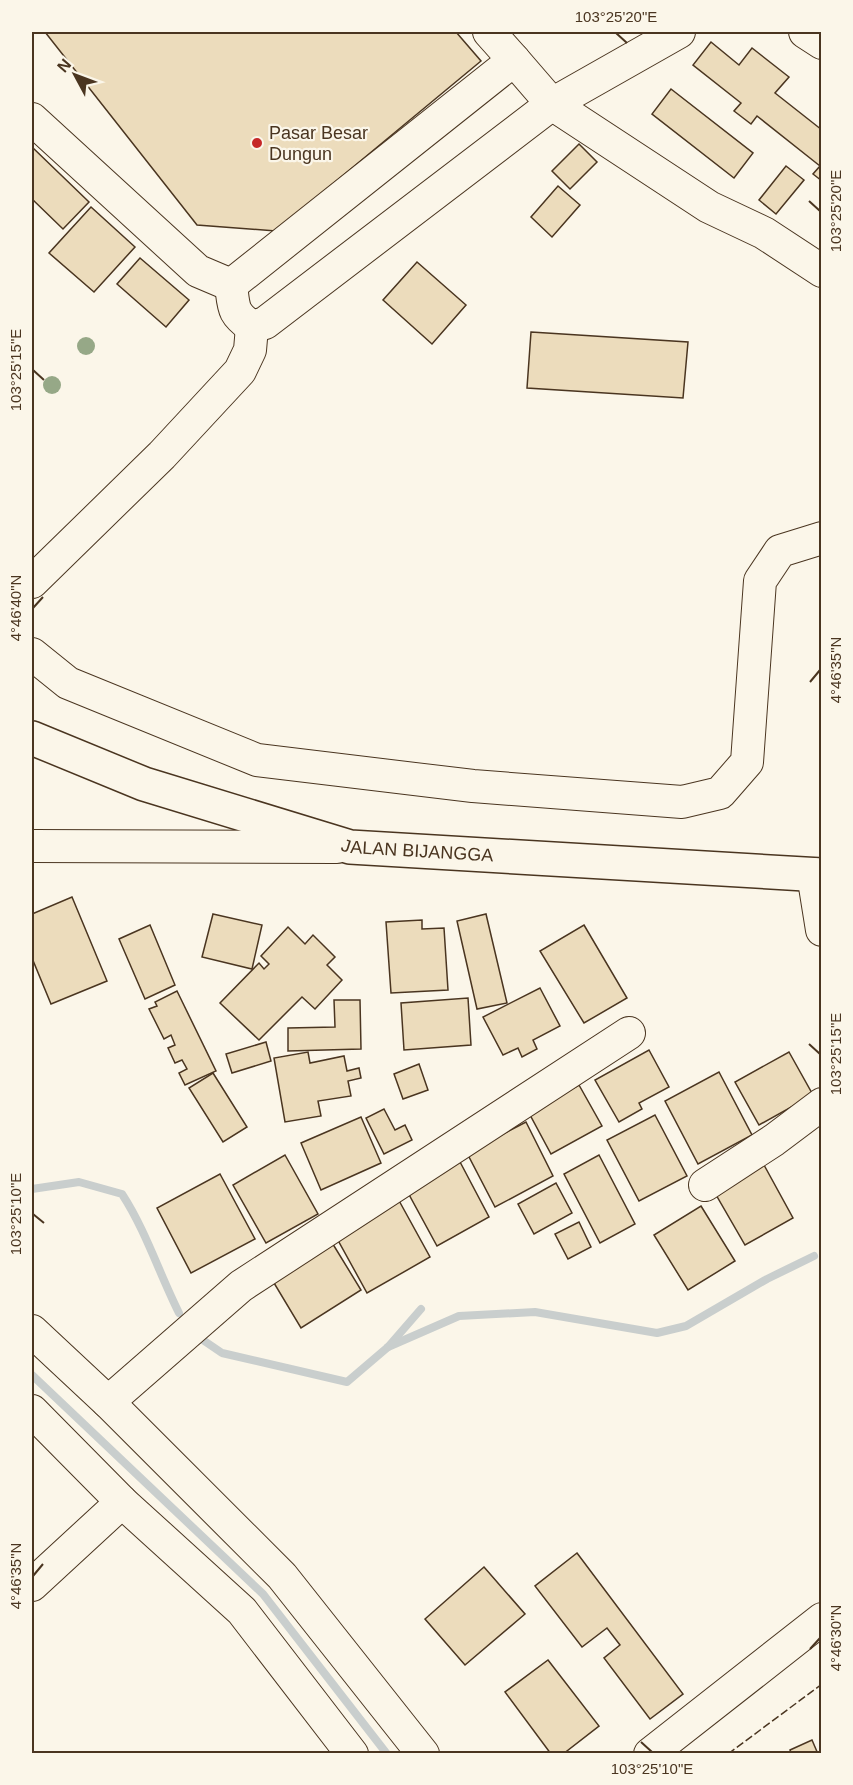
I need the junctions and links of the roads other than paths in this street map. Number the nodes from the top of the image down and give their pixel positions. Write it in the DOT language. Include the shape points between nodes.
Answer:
graph roads {
  1 [pos="489,32"];
  2 [pos="679,32"];
  3 [pos="805,32"];
  4 [pos="822,43"];
  5 [pos="514,60"];
  6 [pos="552,104"];
  7 [pos="32,119"];
  8 [pos="822,271"];
  9 [pos="231,285"];
  10 [pos="252,327"];
  11 [pos="822,538"];
  12 [pos="32,582"];
  13 [pos="32,654"];
  14 [pos="32,738"];
  15 [pos="32,846"];
  16 [pos="350,847"];
  17 [pos="817,875"];
  18 [pos="822,930"];
  19 [pos="629,1034"];
  20 [pos="822,1104"];
  21 [pos="705,1185"];
  22 [pos="32,1331"];
  23 [pos="108,1402"];
  24 [pos="32,1411"];
  25 [pos="122,1502"];
  26 [pos="32,1585"];
  27 [pos="822,1619"];
  28 [pos="352,1754"];
  29 [pos="423,1754"];
  30 [pos="650,1754"];
  1 -- 5 [label="street"];
  2 -- 6 [label="street"];
  3 -- 4 [label="street"];
  5 -- 6 [label="street"];
  5 -- 9 [label="street"];
  6 -- 8 [label="street" via="709,207 764,233"];
  6 -- 10 [label="street" via="282,312"];
  7 -- 9 [label="street" via="198,271"];
  9 -- 10 [label="street" via="234,310"];
  10 -- 12 [label="street" via="250,350 240,371 162,455"];
  11 -- 13 [label="street" via="780,551 760,581 747,762 720,793 682,802 472,786 257,760 68,683"];
  14 -- 16 [label="main road, JALAN BIJANGGA" via="144,784"];
  15 -- 16 [label="street"];
  16 -- 17 [label="main road, JALAN BIJANGGA"];
  17 -- 18 [label="street"];
  19 -- 23 [label="street" via="241,1286"];
  20 -- 21 [label="street"];
  22 -- 23 [label="street"];
  23 -- 29 [label="street" via="282,1576"];
  24 -- 25 [label="street"];
  25 -- 26 [label="street"];
  25 -- 28 [label="street" via="242,1611"];
  27 -- 30 [label="street"];
}
